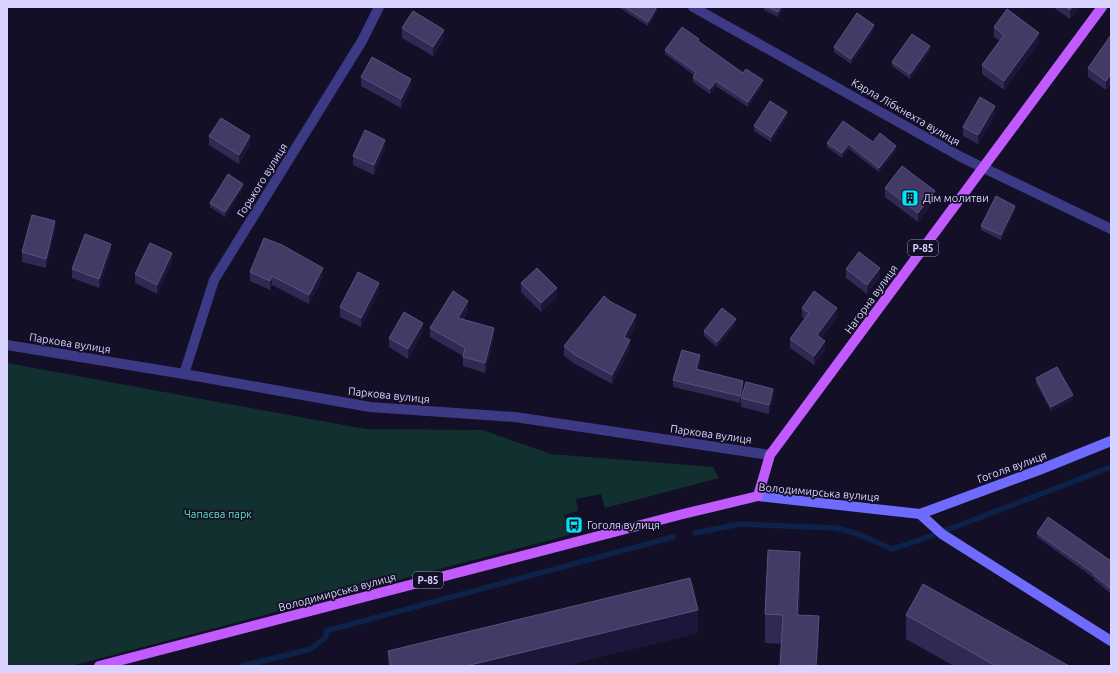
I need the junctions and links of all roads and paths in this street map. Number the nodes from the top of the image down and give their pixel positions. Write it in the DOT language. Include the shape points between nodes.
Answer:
graph roads {
  1 [pos="379,7"];
  2 [pos="694,7"];
  3 [pos="1102,7"];
  4 [pos="983,167"];
  5 [pos="1111,229"];
  6 [pos="7,345"];
  7 [pos="184,374"];
  8 [pos="1111,441"];
  9 [pos="770,455"];
  10 [pos="758,496"];
  11 [pos="920,514"];
  12 [pos="1111,642"];
  13 [pos="99,666"];
  1 -- 7 [label="street, Горького вулиця" via="362,42 214,280"];
  2 -- 4 [label="street, Карла Лібкнехта вулиця"];
  3 -- 4 [label="main road, Нагорна вулиця / Р-85"];
  4 -- 5 [label="street, Карла Лібкнехта вулиця"];
  4 -- 9 [label="main road, Нагорна вулиця / Р-85"];
  6 -- 7 [label="street, Паркова вулиця"];
  7 -- 9 [label="street, Паркова вулиця" via="370,407 515,417"];
  8 -- 11 [label="main road, Гоголя вулиця"];
  9 -- 10 [label="main road, Нагорна вулиця / Р-85"];
  10 -- 11 [label="main road, Володимирська вулиця"];
  10 -- 13 [label="main road, Володимирська вулиця / Р-85"];
  11 -- 12 [label="main road" via="942,534"];
}
